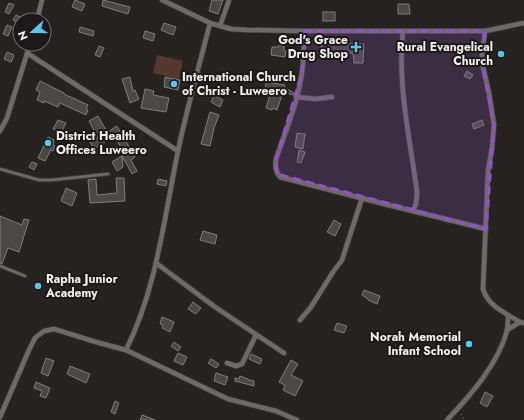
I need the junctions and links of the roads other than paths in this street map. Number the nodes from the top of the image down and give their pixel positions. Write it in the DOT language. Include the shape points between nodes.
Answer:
graph roads {
  1 [pos="42,0"];
  2 [pos="162,0"];
  3 [pos="229,0"];
  4 [pos="39,12"];
  5 [pos="210,23"];
  6 [pos="524,23"];
  7 [pos="220,26"];
  8 [pos="403,31"];
  9 [pos="485,31"];
  10 [pos="304,32"];
  11 [pos="27,53"];
  12 [pos="297,97"];
  13 [pos="332,97"];
  14 [pos="0,131"];
  15 [pos="178,151"];
  16 [pos="0,169"];
  17 [pos="108,174"];
  18 [pos="362,198"];
  19 [pos="413,211"];
  20 [pos="486,228"];
  21 [pos="156,263"];
  22 [pos="0,266"];
  23 [pos="25,276"];
  24 [pos="508,315"];
  25 [pos="300,320"];
  26 [pos="522,322"];
  27 [pos="507,330"];
  28 [pos="256,335"];
  29 [pos="126,350"];
  30 [pos="284,352"];
  31 [pos="227,363"];
  32 [pos="0,417"];
  33 [pos="297,420"];
  34 [pos="446,420"];
  1 -- 4 [label="street"];
  2 -- 5 [label="street"];
  3 -- 7 [label="street"];
  5 -- 7 [label="street"];
  5 -- 15 [label="street"];
  6 -- 9 [label="street"];
  7 -- 10 [label="street"];
  8 -- 9 [label="street"];
  8 -- 10 [label="street"];
  8 -- 19 [label="street" via="402,90 417,192"];
  9 -- 20 [label="street" via="482,62 494,125 488,171"];
  10 -- 12 [label="street" via="302,73"];
  11 -- 14 [label="street"];
  11 -- 15 [label="street"];
  12 -- 13 [label="street"];
  12 -- 18 [label="street" via="276,159 277,174 280,177"];
  15 -- 21 [label="street"];
  16 -- 17 [label="lane" via="39,180"];
  18 -- 19 [label="street"];
  18 -- 25 [label="street" via="342,260"];
  19 -- 20 [label="street"];
  20 -- 24 [label="street" via="483,289 486,298"];
  21 -- 28 [label="street"];
  21 -- 29 [label="street" via="140,318"];
  22 -- 23 [label="lane"];
  24 -- 26 [label="street"];
  24 -- 27 [label="street"];
  26 -- 27 [label="street"];
  27 -- 34 [label="street" via="493,363"];
  28 -- 30 [label="street"];
  28 -- 31 [label="street" via="242,364 236,366"];
  29 -- 32 [label="street" via="54,329 44,330 29,350"];
  29 -- 33 [label="street" via="228,398 276,411"];
}
